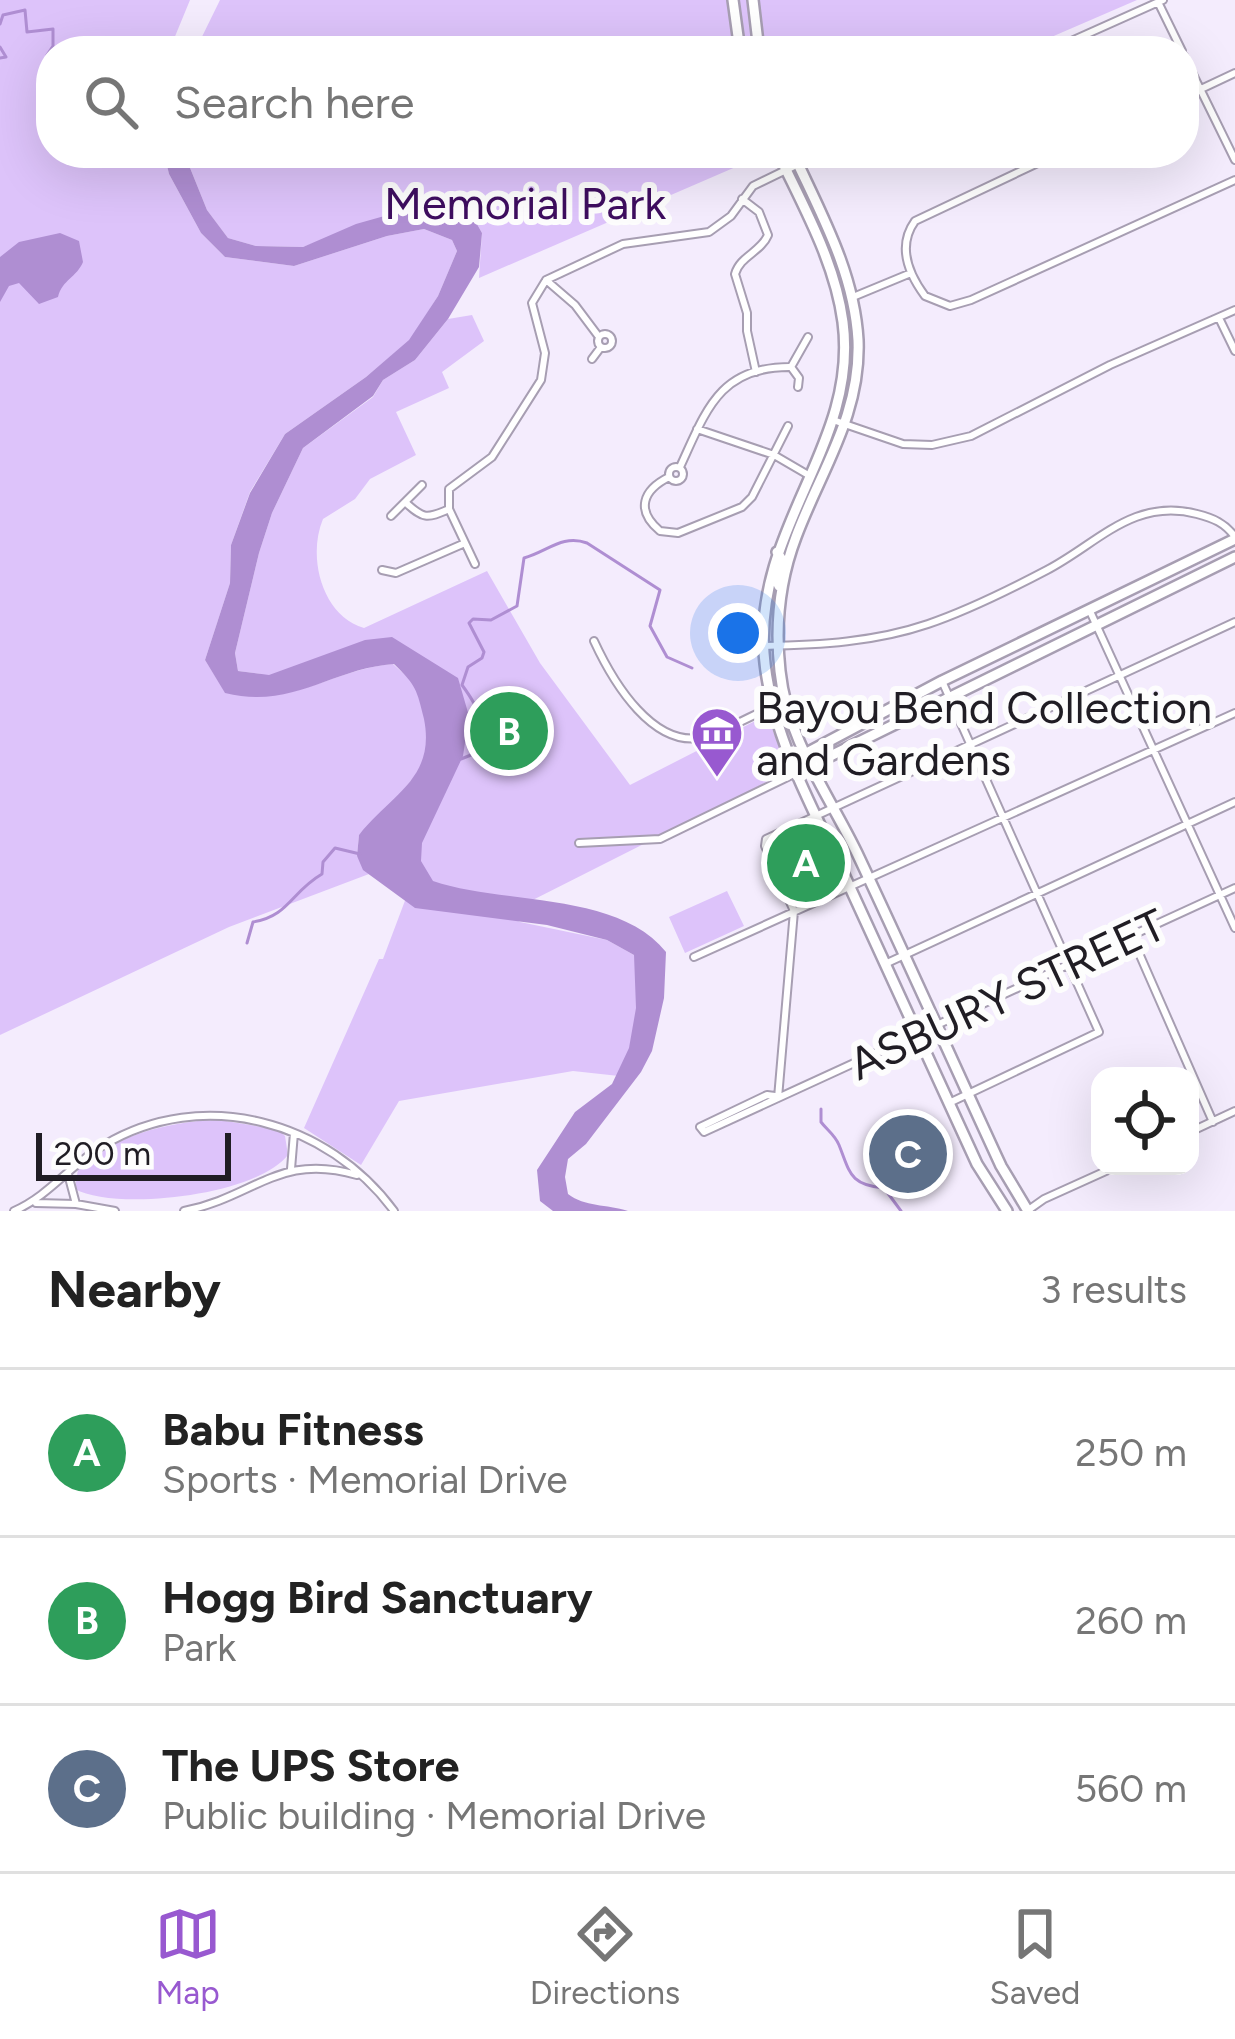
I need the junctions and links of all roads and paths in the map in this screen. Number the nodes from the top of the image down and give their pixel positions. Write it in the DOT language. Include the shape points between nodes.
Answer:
graph roads {
  1 [pos="733,0"];
  2 [pos="753,0"];
  3 [pos="1160,1"];
  4 [pos="738,36"];
  5 [pos="757,36"];
  6 [pos="1082,36"];
  7 [pos="1175,36"];
  8 [pos="1235,73"];
  9 [pos="1200,89"];
  10 [pos="1235,160"];
  11 [pos="801,168"];
  12 [pos="1027,168"];
  13 [pos="786,170"];
  14 [pos="1235,180"];
  15 [pos="742,200"];
  16 [pos="832,268"];
  17 [pos="911,273"];
  18 [pos="546,280"];
  19 [pos="853,298"];
  20 [pos="1235,310"];
  21 [pos="1219,318"];
  22 [pos="808,337"];
  23 [pos="1235,351"];
  24 [pos="592,359"];
  25 [pos="791,367"];
  26 [pos="756,372"];
  27 [pos="844,374"];
  28 [pos="857,375"];
  29 [pos="798,387"];
  30 [pos="833,420"];
  31 [pos="847,425"];
  32 [pos="788,426"];
  33 [pos="697,429"];
  34 [pos="773,455"];
  35 [pos="810,476"];
  36 [pos="822,481"];
  37 [pos="422,485"];
  38 [pos="405,502"];
  39 [pos="449,509"];
  40 [pos="391,516"];
  41 [pos="1235,538"];
  42 [pos="465,543"];
  43 [pos="777,551"];
  44 [pos="1235,557"];
  45 [pos="475,564"];
  46 [pos="382,570"];
  47 [pos="781,592"];
  48 [pos="1089,609"];
  49 [pos="1235,622"];
  50 [pos="1096,624"];
  51 [pos="594,641"];
  52 [pos="764,646"];
  53 [pos="778,646"];
  54 [pos="1118,675"];
  55 [pos="942,681"];
  56 [pos="949,696"];
  57 [pos="786,703"];
  58 [pos="773,706"];
  59 [pos="1235,712"];
  60 [pos="877,715"];
  61 [pos="884,728"];
  62 [pos="970,743"];
  63 [pos="1153,750"];
  64 [pos="803,752"];
  65 [pos="809,765"];
  66 [pos="798,772"];
  67 [pos="1235,802"];
  68 [pos="832,807"];
  69 [pos="816,815"];
  70 [pos="1005,818"];
  71 [pos="1187,824"];
  72 [pos="580,843"];
  73 [pos="869,880"];
  74 [pos="850,886"];
  75 [pos="1235,888"];
  76 [pos="1038,892"];
  77 [pos="1220,895"];
  78 [pos="794,911"];
  79 [pos="1235,928"];
  80 [pos="1131,935"];
  81 [pos="903,955"];
  82 [pos="694,957"];
  83 [pos="1071,963"];
  84 [pos="885,964"];
  85 [pos="937,1027"];
  86 [pos="918,1035"];
  87 [pos="968,1095"];
  88 [pos="778,1098"];
  89 [pos="949,1103"];
  90 [pos="1235,1111"];
  91 [pos="731,1116"];
  92 [pos="1213,1122"];
  93 [pos="1199,1128"];
  94 [pos="294,1132"];
  95 [pos="291,1169"];
  96 [pos="68,1174"];
  97 [pos="1099,1175"];
  98 [pos="361,1176"];
  99 [pos="32,1203"];
  100 [pos="76,1204"];
  101 [pos="14,1211"];
  102 [pos="115,1211"];
  103 [pos="184,1211"];
  104 [pos="394,1211"];
  105 [pos="1007,1211"];
  106 [pos="1028,1211"];
  1 -- 4 [label="main road"];
  2 -- 5 [label="main road"];
  3 -- 6 [label="street"];
  3 -- 7 [label="street"];
  8 -- 9 [label="street"];
  9 -- 10 [label="street"];
  11 -- 19 [label="main road"];
  12 -- 17 [label="street" via="915,221 905,242"];
  13 -- 15 [label="street"];
  13 -- 16 [label="main road"];
  14 -- 17 [label="street" via="957,305 925,296"];
  15 -- 18 [label="street" via="710,232 623,244"];
  15 -- 26 [label="street" via="759,212 768,235 735,274"];
  16 -- 19 [label="main road"];
  16 -- 27 [label="main road"];
  17 -- 19 [label="street"];
  18 -- 24 [label="street" via="600,342"];
  18 -- 39 [label="street" via="532,303 546,360 541,380 492,457 451,485"];
  19 -- 28 [label="main road"];
  20 -- 21 [label="street"];
  21 -- 23 [label="street"];
  21 -- 31 [label="street" via="971,436 919,445"];
  22 -- 25 [label="street"];
  25 -- 26 [label="street"];
  25 -- 29 [label="street"];
  26 -- 33 [label="street" via="720,391"];
  27 -- 28 [label="main road"];
  27 -- 30 [label="main road"];
  28 -- 31 [label="main road"];
  30 -- 31 [label="street"];
  30 -- 35 [label="main road"];
  31 -- 36 [label="main road"];
  32 -- 34 [label="street"];
  33 -- 34 [label="street"];
  33 -- 34 [label="street" via="680,467 644,501 652,526 669,534 742,507"];
  34 -- 35 [label="street"];
  35 -- 36 [label="main road"];
  35 -- 43 [label="main road"];
  36 -- 47 [label="main road"];
  37 -- 38 [label="street"];
  38 -- 39 [label="street" via="421,517"];
  38 -- 40 [label="street"];
  39 -- 42 [label="street"];
  41 -- 48 [label="main road"];
  41 -- 53 [label="street" via="1225,524 1190,512 1142,514 1047,570 924,626 867,640"];
  42 -- 45 [label="street"];
  42 -- 46 [label="street" via="396,573"];
  43 -- 47 [label="main road"];
  43 -- 52 [label="main road"];
  44 -- 50 [label="main road"];
  47 -- 53 [label="main road"];
  48 -- 50 [label="street"];
  48 -- 55 [label="main road"];
  49 -- 54 [label="street"];
  50 -- 54 [label="street"];
  50 -- 56 [label="main road"];
  51 -- 58 [label="street" via="628,700 680,736 706,736"];
  52 -- 53 [label="street"];
  52 -- 58 [label="main road"];
  53 -- 57 [label="main road"];
  54 -- 62 [label="street"];
  54 -- 63 [label="street"];
  55 -- 56 [label="street"];
  55 -- 60 [label="main road"];
  56 -- 61 [label="main road"];
  56 -- 62 [label="street"];
  57 -- 58 [label="street"];
  57 -- 64 [label="main road"];
  58 -- 66 [label="main road"];
  59 -- 63 [label="street"];
  60 -- 61 [label="main road"];
  60 -- 64 [label="main road"];
  61 -- 65 [label="main road"];
  62 -- 68 [label="street"];
  62 -- 70 [label="street"];
  63 -- 70 [label="street"];
  63 -- 71 [label="street"];
  64 -- 65 [label="main road"];
  64 -- 66 [label="main road"];
  65 -- 66 [label="main road"];
  65 -- 68 [label="main road"];
  66 -- 69 [label="main road"];
  66 -- 72 [label="street" via="660,839"];
  67 -- 71 [label="street"];
  68 -- 69 [label="street"];
  68 -- 73 [label="main road"];
  69 -- 74 [label="main road"];
  69 -- 78 [label="street" via="765,841"];
  70 -- 73 [label="street"];
  70 -- 76 [label="street"];
  71 -- 76 [label="street"];
  71 -- 77 [label="street"];
  73 -- 74 [label="street"];
  73 -- 81 [label="main road"];
  74 -- 78 [label="street"];
  74 -- 84 [label="main road"];
  75 -- 77 [label="street, ASBURY STREET"];
  76 -- 81 [label="street"];
  76 -- 83 [label="street"];
  77 -- 79 [label="street"];
  77 -- 80 [label="street, ASBURY STREET"];
  78 -- 82 [label="street"];
  78 -- 88 [label="street"];
  80 -- 83 [label="street, ASBURY STREET"];
  80 -- 92 [label="street"];
  81 -- 84 [label="street"];
  81 -- 85 [label="main road"];
  83 -- 85 [label="street, ASBURY STREET"];
  83 -- 87 [label="street" via="1099,1032"];
  84 -- 86 [label="main road"];
  85 -- 86 [label="street, ASBURY STREET"];
  85 -- 87 [label="main road"];
  86 -- 88 [label="street, ASBURY STREET"];
  86 -- 89 [label="main road"];
  87 -- 89 [label="street"];
  87 -- 106 [label="main road"];
  88 -- 91 [label="street, ASBURY STREET" via="767,1095"];
  89 -- 105 [label="main road"];
  90 -- 92 [label="street"];
  92 -- 93 [label="street"];
  94 -- 95 [label="street"];
  94 -- 96 [label="street" via="249,1118 183,1118 112,1140"];
  94 -- 98 [label="street"];
  95 -- 98 [label="street"];
  95 -- 103 [label="street"];
  96 -- 99 [label="street"];
  96 -- 100 [label="street"];
  97 -- 106 [label="street"];
  98 -- 104 [label="street"];
  99 -- 100 [label="street"];
  99 -- 101 [label="street"];
  100 -- 102 [label="street"];
}
